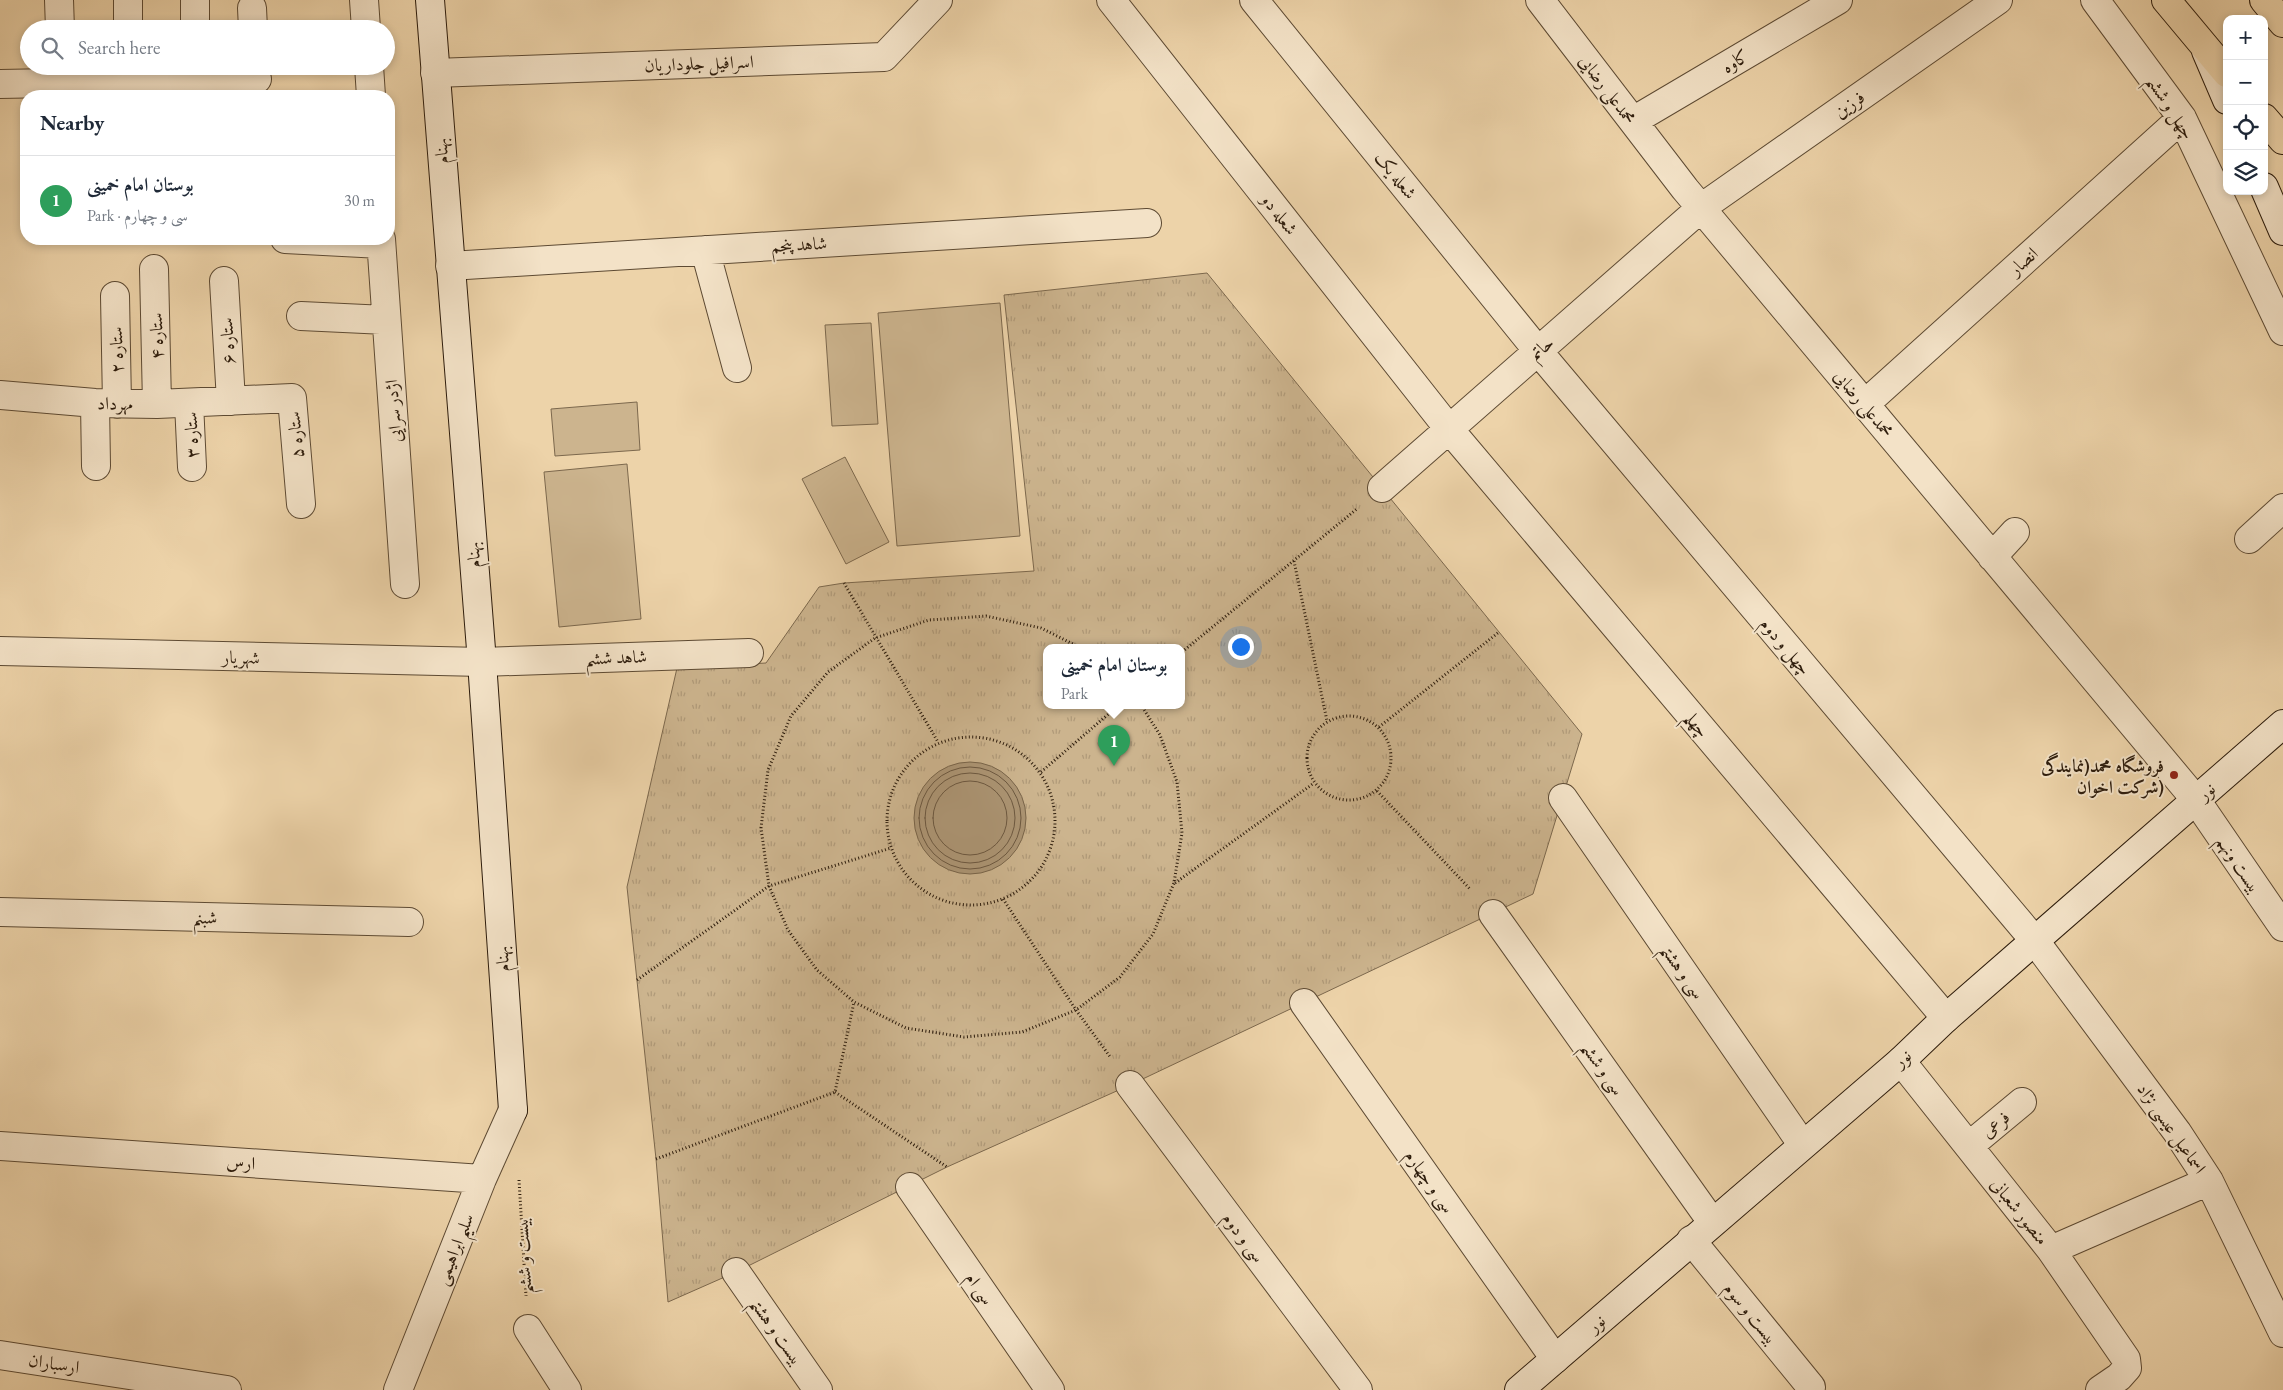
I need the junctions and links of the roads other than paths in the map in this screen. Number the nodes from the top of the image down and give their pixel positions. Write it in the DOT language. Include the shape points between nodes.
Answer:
graph roads {
  1 [pos="59,0"];
  2 [pos="128,0"];
  3 [pos="195,0"];
  4 [pos="364,0"];
  5 [pos="430,0"];
  6 [pos="938,0"];
  7 [pos="1111,0"];
  8 [pos="1254,0"];
  9 [pos="1540,0"];
  10 [pos="1838,0"];
  11 [pos="1998,0"];
  12 [pos="2095,0"];
  13 [pos="2166,0"];
  14 [pos="2264,0"];
  15 [pos="60,20"];
  16 [pos="128,20"];
  17 [pos="195,20"];
  18 [pos="365,20"];
  19 [pos="2283,23"];
  20 [pos="2203,45"];
  21 [pos="2223,68"];
  22 [pos="435,73"];
  23 [pos="62,75"];
  24 [pos="213,75"];
  25 [pos="370,75"];
  26 [pos="258,80"];
  27 [pos="0,84"];
  28 [pos="371,90"];
  29 [pos="2223,91"];
  30 [pos="2182,118"];
  31 [pos="1633,121"];
  32 [pos="2268,123"];
  33 [pos="2283,140"];
  34 [pos="2267,195"];
  35 [pos="1701,208"];
  36 [pos="1147,223"];
  37 [pos="2283,231"];
  38 [pos="381,245"];
  39 [pos="705,250"];
  40 [pos="450,266"];
  41 [pos="154,269"];
  42 [pos="224,281"];
  43 [pos="115,296"];
  44 [pos="301,316"];
  45 [pos="386,320"];
  46 [pos="2283,331"];
  47 [pos="1538,351"];
  48 [pos="737,368"];
  49 [pos="0,395"];
  50 [pos="231,401"];
  51 [pos="189,403"];
  52 [pos="106,404"];
  53 [pos="157,404"];
  54 [pos="1865,404"];
  55 [pos="1449,429"];
  56 [pos="96,466"];
  57 [pos="192,468"];
  58 [pos="1382,488"];
  59 [pos="301,504"];
  60 [pos="2283,508"];
  61 [pos="2015,532"];
  62 [pos="2248,539"];
  63 [pos="1992,557"];
  64 [pos="405,584"];
  65 [pos="0,652"];
  66 [pos="749,652"];
  67 [pos="482,662"];
  68 [pos="2283,724"];
  69 [pos="1563,798"];
  70 [pos="2196,800"];
  71 [pos="0,912"];
  72 [pos="1493,914"];
  73 [pos="409,922"];
  74 [pos="2283,927"];
  75 [pos="2035,940"];
  76 [pos="1304,1003"];
  77 [pos="1946,1018"];
  78 [pos="1900,1061"];
  79 [pos="1130,1085"];
  80 [pos="2022,1102"];
  81 [pos="513,1110"];
  82 [pos="1802,1144"];
  83 [pos="0,1146"];
  84 [pos="1968,1146"];
  85 [pos="482,1179"];
  86 [pos="2209,1181"];
  87 [pos="910,1187"];
  88 [pos="1712,1222"];
  89 [pos="1691,1240"];
  90 [pos="2051,1250"];
  91 [pos="736,1272"];
  92 [pos="528,1329"];
  93 [pos="2283,1332"];
  94 [pos="0,1355"];
  95 [pos="1555,1359"];
  96 [pos="1811,1386"];
  97 [pos="227,1390"];
  98 [pos="398,1390"];
  99 [pos="567,1390"];
  100 [pos="818,1390"];
  101 [pos="1050,1390"];
  102 [pos="1358,1390"];
  103 [pos="1519,1390"];
  104 [pos="2100,1390"];
  1 -- 15 [label="street"];
  2 -- 16 [label="street"];
  3 -- 17 [label="street"];
  4 -- 18 [label="street"];
  5 -- 22 [label="street, بهنام"];
  6 -- 22 [label="street, اسرافیل جلوداریان" via="884,56"];
  7 -- 55 [label="street, شعله دو"];
  8 -- 47 [label="street, شعله یک"];
  9 -- 31 [label="street, محمدعلی رضایی"];
  10 -- 31 [label="street, کاوه"];
  11 -- 35 [label="street, فرزین"];
  12 -- 30 [label="street, چهل و ششم"];
  13 -- 20 [label="highway"];
  14 -- 19 [label="highway"];
  20 -- 21 [label="highway"];
  20 -- 29 [label="street"];
  22 -- 40 [label="street, بهنام"];
  23 -- 27 [label="street"];
  24 -- 26 [label="street"];
  25 -- 28 [label="street"];
  30 -- 46 [label="street, چهل و ششم"];
  30 -- 54 [label="street, انصار"];
  31 -- 35 [label="street, محمدعلی رضایی"];
  32 -- 33 [label="highway"];
  34 -- 37 [label="street"];
  35 -- 47 [label="street, حاتم"];
  35 -- 54 [label="street, محمدعلی رضایی"];
  36 -- 39 [label="street, شاهد پنجم"];
  38 -- 45 [label="street, اژدر سرایی"];
  39 -- 40 [label="street, شاهد پنجم"];
  39 -- 48 [label="street"];
  40 -- 67 [label="street, بهنام"];
  41 -- 53 [label="street, ستاره ۴"];
  42 -- 50 [label="street, ستاره ۶"];
  43 -- 52 [label="street, ستاره ۲"];
  44 -- 45 [label="street"];
  45 -- 64 [label="street, اژدر سرایی"];
  47 -- 55 [label="street, حاتم"];
  47 -- 75 [label="street, چهل و دوم"];
  49 -- 52 [label="street, مهرداد"];
  50 -- 51 [label="street, مهرداد"];
  50 -- 59 [label="street, ستاره ۵" via="292,398"];
  51 -- 53 [label="street, مهرداد"];
  51 -- 57 [label="street, ستاره ۳"];
  52 -- 53 [label="street, مهرداد"];
  52 -- 56 [label="street, ستاره ۲"];
  54 -- 63 [label="street, محمدعلی رضایی"];
  55 -- 58 [label="street, حاتم"];
  55 -- 77 [label="street, چهلم"];
  60 -- 62 [label="street"];
  61 -- 63 [label="street"];
  63 -- 70 [label="street, محمدعلی رضایی"];
  65 -- 67 [label="street, شهریار"];
  66 -- 67 [label="street, شاهد ششم"];
  67 -- 81 [label="street, بهنام"];
  68 -- 70 [label="street, نور"];
  69 -- 82 [label="street, سی و هشتم"];
  70 -- 74 [label="street, بیست ونهم"];
  70 -- 75 [label="street, نور"];
  71 -- 73 [label="street, شبنم"];
  72 -- 88 [label="street, سی و ششم"];
  75 -- 77 [label="street, نور"];
  75 -- 86 [label="street, اسماعیل عیسی نژاد" via="2178,1132"];
  76 -- 95 [label="street, سی و چهارم"];
  77 -- 78 [label="street, نور"];
  78 -- 82 [label="street, نور"];
  78 -- 84 [label="street, منصور شعبانی"];
  79 -- 102 [label="street, سی و دوم"];
  80 -- 84 [label="street, فرعی"];
  81 -- 85 [label="street, سلیم ابراهیمی"];
  82 -- 88 [label="street, نور"];
  83 -- 85 [label="street, ارس"];
  84 -- 90 [label="street, منصور شعبانی"];
  85 -- 98 [label="street, سلیم ابراهیمی"];
  86 -- 90 [label="street"];
  86 -- 93 [label="street, اسماعیل عیسی نژاد"];
  87 -- 101 [label="street, سی ام"];
  88 -- 89 [label="street, نور"];
  89 -- 95 [label="street, نور"];
  89 -- 96 [label="street, بیست و سوم"];
  90 -- 104 [label="street, منصور شعبانی" via="2126,1359 2127,1368"];
  91 -- 100 [label="street, بیست و هشتم"];
  92 -- 99 [label="street"];
  94 -- 97 [label="street, ارسباران"];
  95 -- 103 [label="street, نور"];
}
